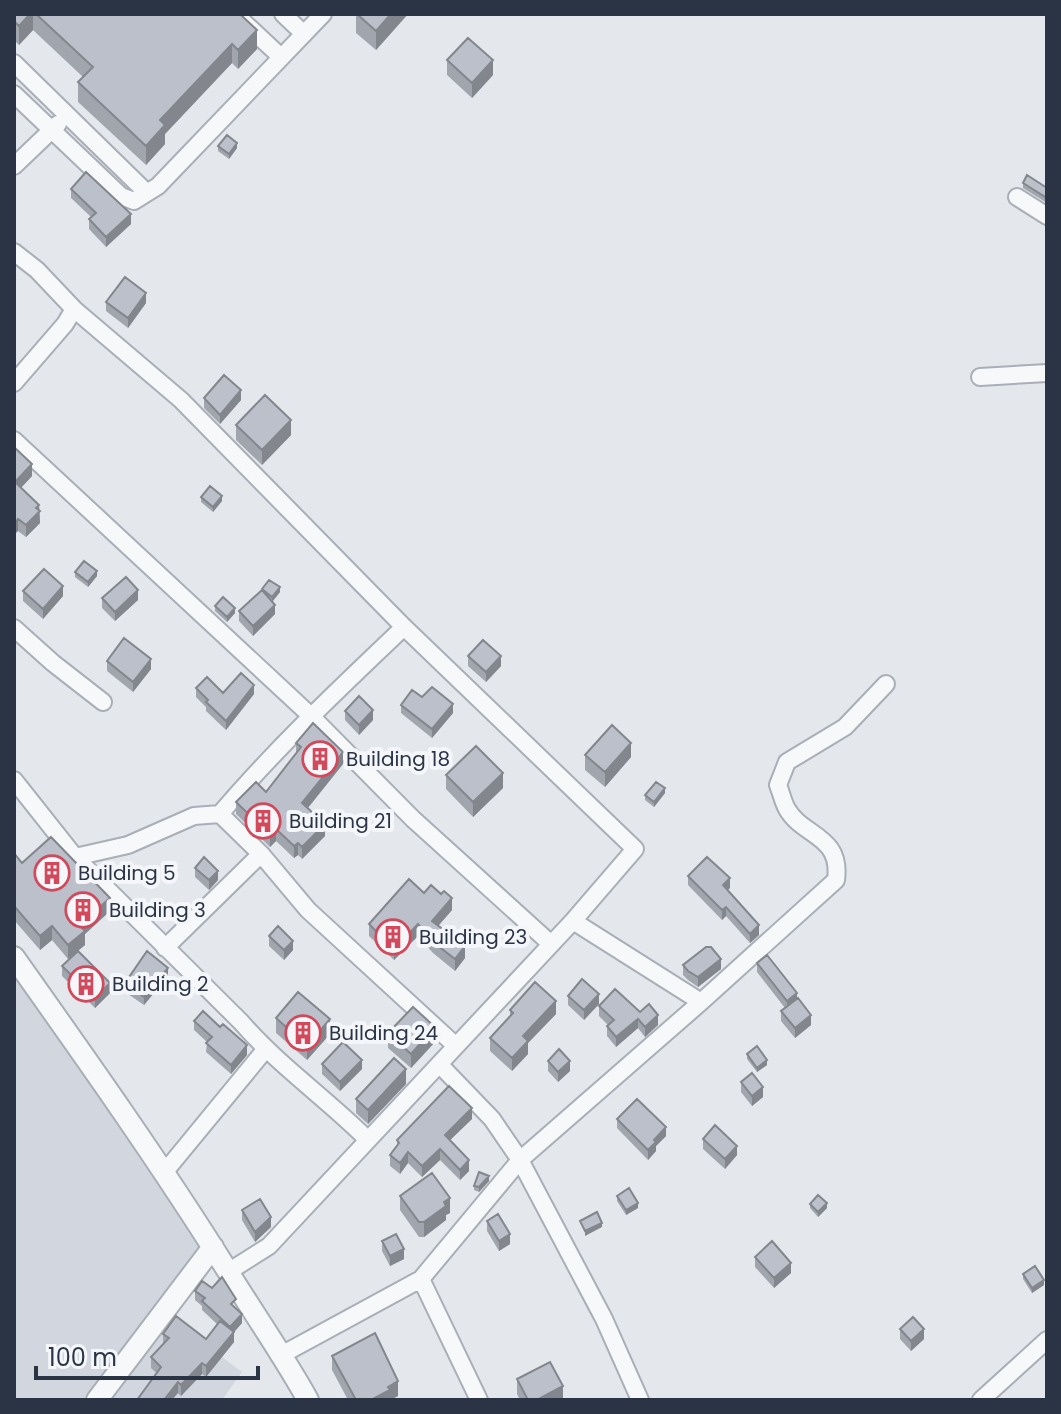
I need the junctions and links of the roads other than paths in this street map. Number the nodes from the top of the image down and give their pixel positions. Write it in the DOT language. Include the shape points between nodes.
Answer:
graph roads {
  1 [pos="235,14"];
  2 [pos="283,14"];
  3 [pos="323,14"];
  4 [pos="304,34"];
  5 [pos="280,56"];
  6 [pos="14,63"];
  7 [pos="14,94"];
  8 [pos="68,115"];
  9 [pos="52,130"];
  10 [pos="14,166"];
  11 [pos="147,193"];
  12 [pos="1017,197"];
  13 [pos="1047,216"];
  14 [pos="14,252"];
  15 [pos="74,309"];
  16 [pos="1047,373"];
  17 [pos="980,377"];
  18 [pos="14,383"];
  19 [pos="14,440"];
  20 [pos="404,627"];
  21 [pos="14,628"];
  22 [pos="886,684"];
  23 [pos="103,702"];
  24 [pos="311,716"];
  25 [pos="14,780"];
  26 [pos="220,814"];
  27 [pos="261,854"];
  28 [pos="75,857"];
  29 [pos="573,921"];
  30 [pos="551,944"];
  31 [pos="165,948"];
  32 [pos="14,957"];
  33 [pos="701,1002"];
  34 [pos="455,1045"];
  35 [pos="265,1050"];
  36 [pos="440,1065"];
  37 [pos="367,1139"];
  38 [pos="520,1160"];
  39 [pos="163,1174"];
  40 [pos="213,1247"];
  41 [pos="228,1272"];
  42 [pos="421,1279"];
  43 [pos="1047,1340"];
  44 [pos="283,1354"];
  45 [pos="97,1400"];
  46 [pos="308,1400"];
  47 [pos="479,1400"];
  48 [pos="640,1400"];
  49 [pos="981,1400"];
  1 -- 5 [label="street"];
  2 -- 4 [label="street"];
  3 -- 4 [label="street"];
  4 -- 5 [label="street"];
  5 -- 11 [label="street"];
  6 -- 8 [label="street"];
  7 -- 9 [label="street"];
  8 -- 9 [label="street"];
  8 -- 11 [label="street"];
  9 -- 10 [label="street"];
  9 -- 11 [label="street" via="121,196 134,201"];
  12 -- 13 [label="street"];
  14 -- 15 [label="street"];
  15 -- 18 [label="street"];
  15 -- 20 [label="street" via="181,400"];
  16 -- 17 [label="street"];
  19 -- 24 [label="street"];
  20 -- 24 [label="street"];
  20 -- 29 [label="street" via="635,849"];
  21 -- 23 [label="street"];
  22 -- 33 [label="street" via="845,727 787,762 778,785 787,811 827,844 838,864 836,880"];
  24 -- 26 [label="street"];
  24 -- 30 [label="street" via="413,819"];
  25 -- 28 [label="street"];
  26 -- 27 [label="street"];
  26 -- 28 [label="street" via="194,816 128,845"];
  27 -- 31 [label="street"];
  27 -- 34 [label="street" via="308,910"];
  28 -- 31 [label="street"];
  29 -- 30 [label="street"];
  29 -- 33 [label="street"];
  30 -- 34 [label="street"];
  31 -- 35 [label="street"];
  32 -- 39 [label="street"];
  33 -- 38 [label="street"];
  34 -- 36 [label="street"];
  35 -- 37 [label="street"];
  35 -- 39 [label="street"];
  36 -- 37 [label="street"];
  36 -- 38 [label="street" via="492,1119"];
  37 -- 41 [label="street" via="269,1246"];
  38 -- 42 [label="street"];
  38 -- 48 [label="street" via="604,1319"];
  39 -- 40 [label="street"];
  40 -- 41 [label="street"];
  40 -- 45 [label="street"];
  41 -- 44 [label="street"];
  42 -- 44 [label="street"];
  42 -- 47 [label="street"];
  43 -- 49 [label="street"];
  44 -- 46 [label="street"];
}
